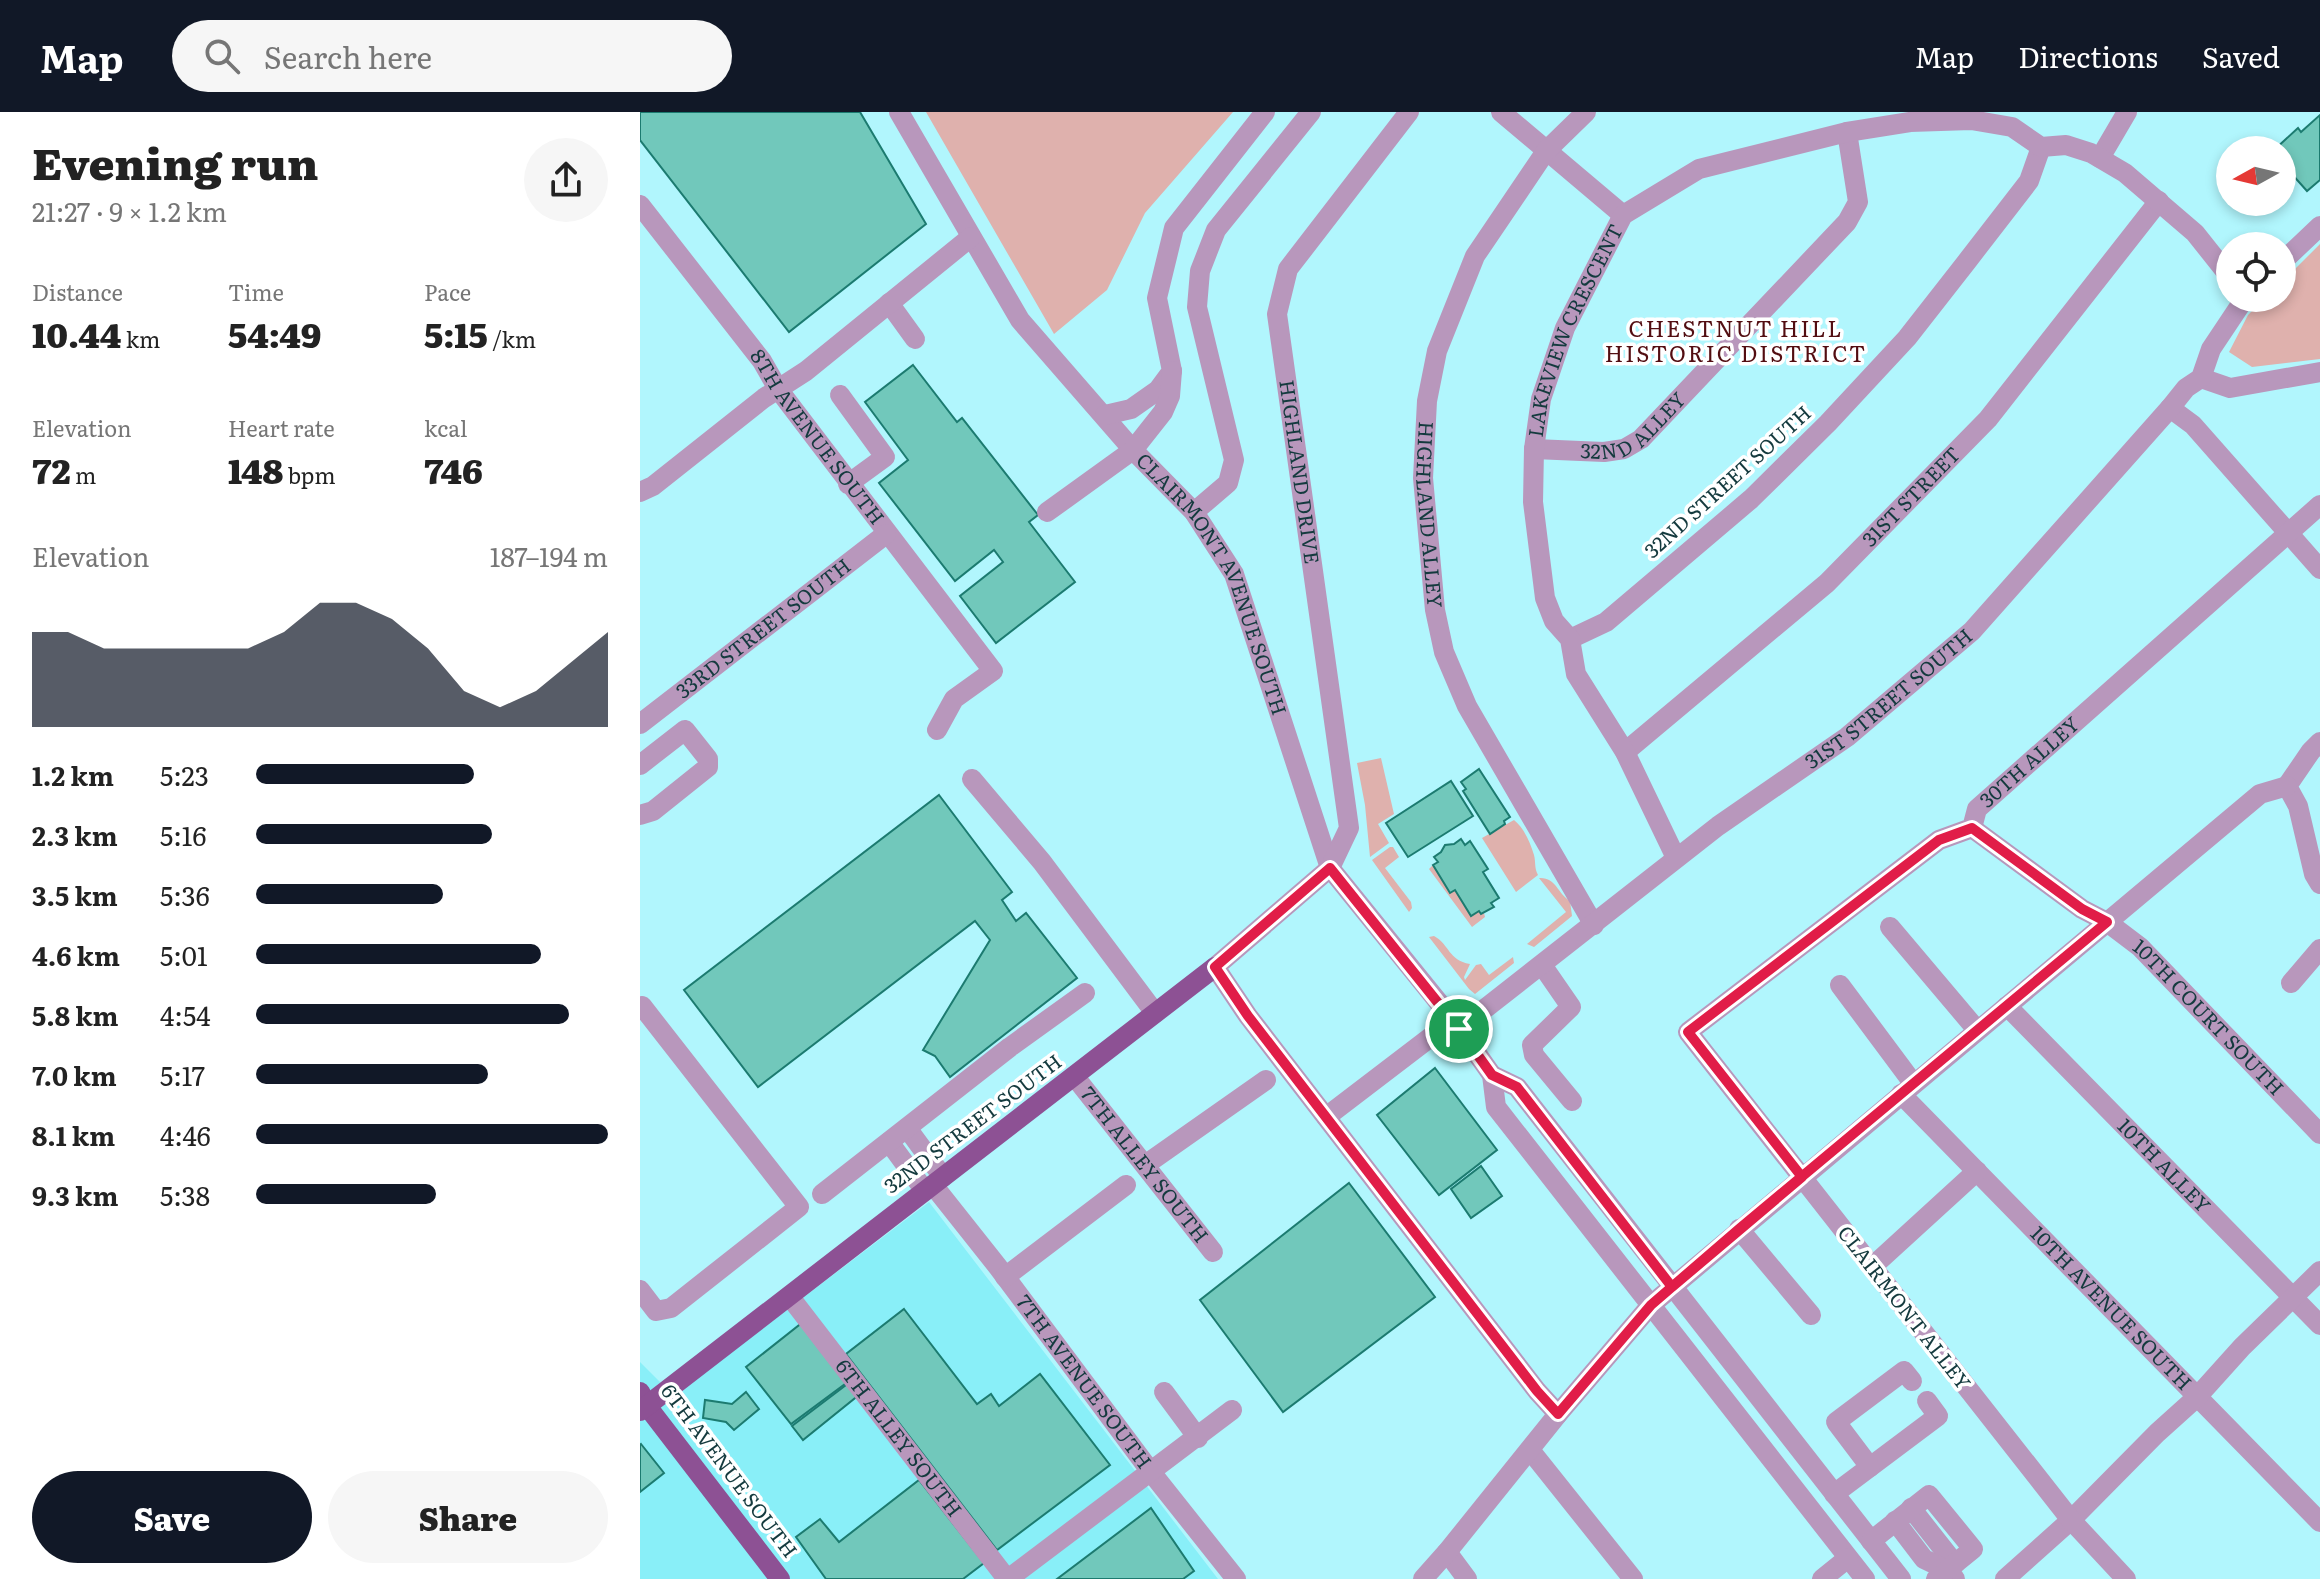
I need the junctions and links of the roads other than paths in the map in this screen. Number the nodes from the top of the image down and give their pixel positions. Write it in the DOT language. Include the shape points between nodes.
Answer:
graph roads {
  1 [pos="899,112"];
  2 [pos="1265,112"];
  3 [pos="1311,112"];
  4 [pos="1409,112"];
  5 [pos="1501,112"];
  6 [pos="1586,112"];
  7 [pos="2127,112"];
  8 [pos="1847,132"];
  9 [pos="2041,147"];
  10 [pos="1546,151"];
  11 [pos="2100,158"];
  12 [pos="2159,201"];
  13 [pos="640,205"];
  14 [pos="1623,215"];
  15 [pos="2320,226"];
  16 [pos="971,237"];
  17 [pos="2296,249"];
  18 [pos="2216,259"];
  19 [pos="889,303"];
  20 [pos="2236,312"];
  21 [pos="915,339"];
  22 [pos="1172,371"];
  23 [pos="2320,372"];
  24 [pos="2201,378"];
  25 [pos="778,389"];
  26 [pos="840,395"];
  27 [pos="2170,408"];
  28 [pos="1105,415"];
  29 [pos="1534,449"];
  30 [pos="1133,450"];
  31 [pos="848,484"];
  32 [pos="640,492"];
  33 [pos="2320,505"];
  34 [pos="1047,512"];
  35 [pos="1194,512"];
  36 [pos="886,534"];
  37 [pos="2287,534"];
  38 [pos="2320,569"];
  39 [pos="1570,639"];
  40 [pos="640,724"];
  41 [pos="937,730"];
  42 [pos="2317,750"];
  43 [pos="1625,752"];
  44 [pos="640,765"];
  45 [pos="972,779"];
  46 [pos="2287,786"];
  47 [pos="640,815"];
  48 [pos="1972,828"];
  49 [pos="1676,858"];
  50 [pos="1330,868"];
  51 [pos="2320,884"];
  52 [pos="2107,922"];
  53 [pos="1594,925"];
  54 [pos="1890,927"];
  55 [pos="2320,949"];
  56 [pos="1542,965"];
  57 [pos="1215,967"];
  58 [pos="2291,983"];
  59 [pos="1840,985"];
  60 [pos="1085,993"];
  61 [pos="2007,1006"];
  62 [pos="640,1007"];
  63 [pos="1155,1013"];
  64 [pos="1456,1025"];
  65 [pos="1977,1030"];
  66 [pos="1688,1032"];
  67 [pos="1492,1075"];
  68 [pos="1075,1077"];
  69 [pos="1266,1080"];
  70 [pos="1907,1088"];
  71 [pos="1572,1101"];
  72 [pos="1326,1117"];
  73 [pos="907,1128"];
  74 [pos="2320,1134"];
  75 [pos="889,1142"];
  76 [pos="1145,1165"];
  77 [pos="1977,1171"];
  78 [pos="1802,1177"];
  79 [pos="934,1184"];
  80 [pos="1126,1185"];
  81 [pos="822,1194"];
  82 [pos="1739,1229"];
  83 [pos="1213,1252"];
  84 [pos="1872,1267"];
  85 [pos="2320,1271"];
  86 [pos="1005,1277"];
  87 [pos="1672,1287"];
  88 [pos="640,1290"];
  89 [pos="790,1297"];
  90 [pos="2293,1298"];
  91 [pos="1651,1305"];
  92 [pos="1811,1315"];
  93 [pos="2320,1325"];
  94 [pos="1912,1381"];
  95 [pos="1164,1392"];
  96 [pos="2197,1397"];
  97 [pos="1927,1401"];
  98 [pos="642,1403"];
  99 [pos="1232,1410"];
  100 [pos="1558,1414"];
  101 [pos="1198,1438"];
  102 [pos="1530,1450"];
  103 [pos="1870,1467"];
  104 [pos="1151,1472"];
  105 [pos="1834,1494"];
  106 [pos="2071,1520"];
  107 [pos="1895,1521"];
  108 [pos="2320,1522"];
  109 [pos="1871,1541"];
  110 [pos="1447,1552"];
  111 [pos="1848,1558"];
  112 [pos="1948,1573"];
  113 [pos="2015,1576"];
  114 [pos="1861,1578"];
  115 [pos="780,1579"];
  116 [pos="1008,1579"];
  117 [pos="1236,1579"];
  118 [pos="1423,1579"];
  119 [pos="1467,1579"];
  120 [pos="1633,1579"];
  121 [pos="1822,1579"];
  122 [pos="1901,1579"];
  123 [pos="2126,1579"];
  1 -- 16 [label="street, CLAIRMONT AVENUE SOUTH"];
  2 -- 22 [label="street" via="1174,228 1157,298"];
  3 -- 35 [label="street" via="1216,230 1200,271 1197,307 1234,460 1228,483"];
  4 -- 50 [label="street, HIGHLAND DRIVE" via="1288,269 1277,314 1349,828"];
  5 -- 10 [label="street"];
  6 -- 10 [label="street, HIGHLAND ALLEY"];
  7 -- 11 [label="street"];
  8 -- 9 [label="street, LAKEVIEW CRESCENT" via="1971,120 2012,127"];
  8 -- 14 [label="street, LAKEVIEW CRESCENT" via="1699,169"];
  8 -- 29 [label="street, 32ND ALLEY" via="1858,202 1847,222 1641,439 1604,452"];
  9 -- 11 [label="street, LAKEVIEW CRESCENT" via="2066,145"];
  9 -- 39 [label="street, 32ND STREET SOUTH" via="2029,181 1959,272 1828,423 1751,499 1606,622"];
  10 -- 14 [label="street"];
  10 -- 53 [label="street, HIGHLAND ALLEY" via="1475,256 1437,351 1427,401 1423,478 1444,652 1467,706"];
  11 -- 12 [label="street, LAKEVIEW CRESCENT"];
  12 -- 18 [label="street, LAKEVIEW CRESCENT"];
  12 -- 43 [label="street, 31ST STREET" via="1988,419 1827,583"];
  13 -- 25 [label="street, 8TH AVENUE SOUTH"];
  14 -- 29 [label="street, LAKEVIEW CRESCENT" via="1565,328 1541,399"];
  15 -- 17 [label="street"];
  16 -- 19 [label="street"];
  16 -- 28 [label="street, CLAIRMONT AVENUE SOUTH" via="1020,320"];
  19 -- 21 [label="street"];
  19 -- 25 [label="street"];
  20 -- 24 [label="street, 31ST STREET SOUTH" via="2211,349"];
  22 -- 28 [label="street" via="1158,390 1131,409"];
  22 -- 30 [label="street" via="1163,412"];
  23 -- 24 [label="street" via="2230,388"];
  24 -- 27 [label="street, 31ST STREET SOUTH"];
  25 -- 31 [label="street, 8TH AVENUE SOUTH"];
  25 -- 32 [label="street"];
  26 -- 31 [label="street" via="885,457"];
  27 -- 37 [label="street" via="2193,425"];
  27 -- 49 [label="street, 31ST STREET SOUTH" via="1972,631 1847,737"];
  28 -- 30 [label="street, CLAIRMONT AVENUE SOUTH"];
  29 -- 39 [label="street, LAKEVIEW CRESCENT" via="1533,502 1545,598 1554,621"];
  30 -- 34 [label="street"];
  30 -- 35 [label="street, CLAIRMONT AVENUE SOUTH"];
  31 -- 36 [label="street, 8TH AVENUE SOUTH"];
  33 -- 37 [label="street, 30TH ALLEY"];
  35 -- 50 [label="street, CLAIRMONT AVENUE SOUTH" via="1234,574"];
  36 -- 40 [label="street, 33RD STREET SOUTH"];
  36 -- 41 [label="street, 8TH AVENUE SOUTH" via="993,671 954,699"];
  37 -- 38 [label="street"];
  37 -- 48 [label="street, 30TH ALLEY" via="1977,809"];
  39 -- 43 [label="street, LAKEVIEW CRESCENT" via="1576,674"];
  42 -- 46 [label="street"];
  43 -- 49 [label="street, LAKEVIEW CRESCENT"];
  44 -- 47 [label="street" via="685,730 708,759 708,767 653,811"];
  45 -- 63 [label="street" via="1042,862"];
  46 -- 51 [label="street" via="2298,806"];
  46 -- 52 [label="street" via="2260,794"];
  48 -- 52 [label="street, 10TH COURT SOUTH"];
  48 -- 66 [label="street, 30TH ALLEY" via="1939,840"];
  49 -- 53 [label="street, 31ST STREET SOUTH"];
  50 -- 57 [label="street, 32ND STREET SOUTH"];
  50 -- 64 [label="street, CLAIRMONT AVENUE SOUTH"];
  52 -- 61 [label="street"];
  52 -- 74 [label="street, 10TH COURT SOUTH" via="2140,947"];
  53 -- 56 [label="street, 31ST STREET SOUTH"];
  54 -- 65 [label="street"];
  55 -- 58 [label="street"];
  56 -- 64 [label="street, 31ST STREET SOUTH"];
  56 -- 71 [label="street" via="1571,1007 1532,1045 1534,1055"];
  57 -- 63 [label="main road, 32ND STREET SOUTH"];
  57 -- 72 [label="street"];
  59 -- 70 [label="street, 10TH AVENUE SOUTH"];
  60 -- 73 [label="street"];
  61 -- 65 [label="street"];
  61 -- 90 [label="street, 10TH ALLEY"];
  62 -- 88 [label="street" via="799,1207 671,1308 656,1311"];
  63 -- 68 [label="main road, 32ND STREET SOUTH"];
  64 -- 67 [label="street, CLAIRMONT AVENUE SOUTH"];
  64 -- 72 [label="street, 31ST STREET SOUTH"];
  65 -- 70 [label="street"];
  66 -- 78 [label="street, CLAIRMONT ALLEY"];
  67 -- 87 [label="street, CLAIRMONT AVENUE SOUTH" via="1517,1087"];
  67 -- 91 [label="street, CLAIRMONT AVENUE SOUTH" via="1496,1107"];
  68 -- 76 [label="street, 7TH ALLEY SOUTH"];
  68 -- 79 [label="main road, 32ND STREET SOUTH"];
  69 -- 76 [label="street"];
  70 -- 77 [label="street, 10TH AVENUE SOUTH"];
  70 -- 78 [label="street"];
  72 -- 100 [label="street"];
  73 -- 75 [label="street"];
  73 -- 79 [label="street"];
  75 -- 79 [label="street"];
  75 -- 81 [label="street"];
  76 -- 83 [label="street, 7TH ALLEY SOUTH"];
  77 -- 84 [label="street"];
  77 -- 96 [label="street, 10TH AVENUE SOUTH"];
  78 -- 82 [label="street"];
  78 -- 84 [label="street, CLAIRMONT ALLEY"];
  79 -- 86 [label="street, 7TH AVENUE SOUTH"];
  79 -- 89 [label="main road, 32ND STREET SOUTH"];
  80 -- 86 [label="street"];
  82 -- 87 [label="street"];
  82 -- 92 [label="street"];
  84 -- 106 [label="street, CLAIRMONT ALLEY"];
  85 -- 90 [label="street"];
  86 -- 104 [label="street, 7TH AVENUE SOUTH"];
  87 -- 91 [label="street"];
  87 -- 105 [label="street, CLAIRMONT AVENUE SOUTH"];
  89 -- 98 [label="main road, 32ND STREET SOUTH"];
  89 -- 116 [label="street, 6TH ALLEY SOUTH"];
  90 -- 93 [label="street, 10TH ALLEY"];
  90 -- 96 [label="street"];
  91 -- 100 [label="street"];
  91 -- 111 [label="street, CLAIRMONT AVENUE SOUTH"];
  94 -- 103 [label="street" via="1904,1371 1836,1422"];
  95 -- 101 [label="street"];
  96 -- 106 [label="street"];
  96 -- 108 [label="street, 10TH AVENUE SOUTH"];
  97 -- 103 [label="street" via="1938,1416"];
  98 -- 115 [label="main road, 6TH AVENUE SOUTH"];
  99 -- 101 [label="street"];
  100 -- 102 [label="street"];
  101 -- 104 [label="street"];
  102 -- 110 [label="street"];
  102 -- 120 [label="street"];
  103 -- 105 [label="street"];
  104 -- 116 [label="street"];
  104 -- 117 [label="street, 7TH AVENUE SOUTH"];
  105 -- 109 [label="street"];
  106 -- 113 [label="street"];
  106 -- 123 [label="street, CLAIRMONT ALLEY"];
  107 -- 109 [label="street"];
  107 -- 112 [label="street" via="1924,1559"];
  107 -- 112 [label="street" via="1929,1495 1973,1549"];
  109 -- 122 [label="street"];
  110 -- 118 [label="street"];
  110 -- 119 [label="street"];
  111 -- 114 [label="street, CLAIRMONT AVENUE SOUTH"];
  111 -- 121 [label="street"];
}
